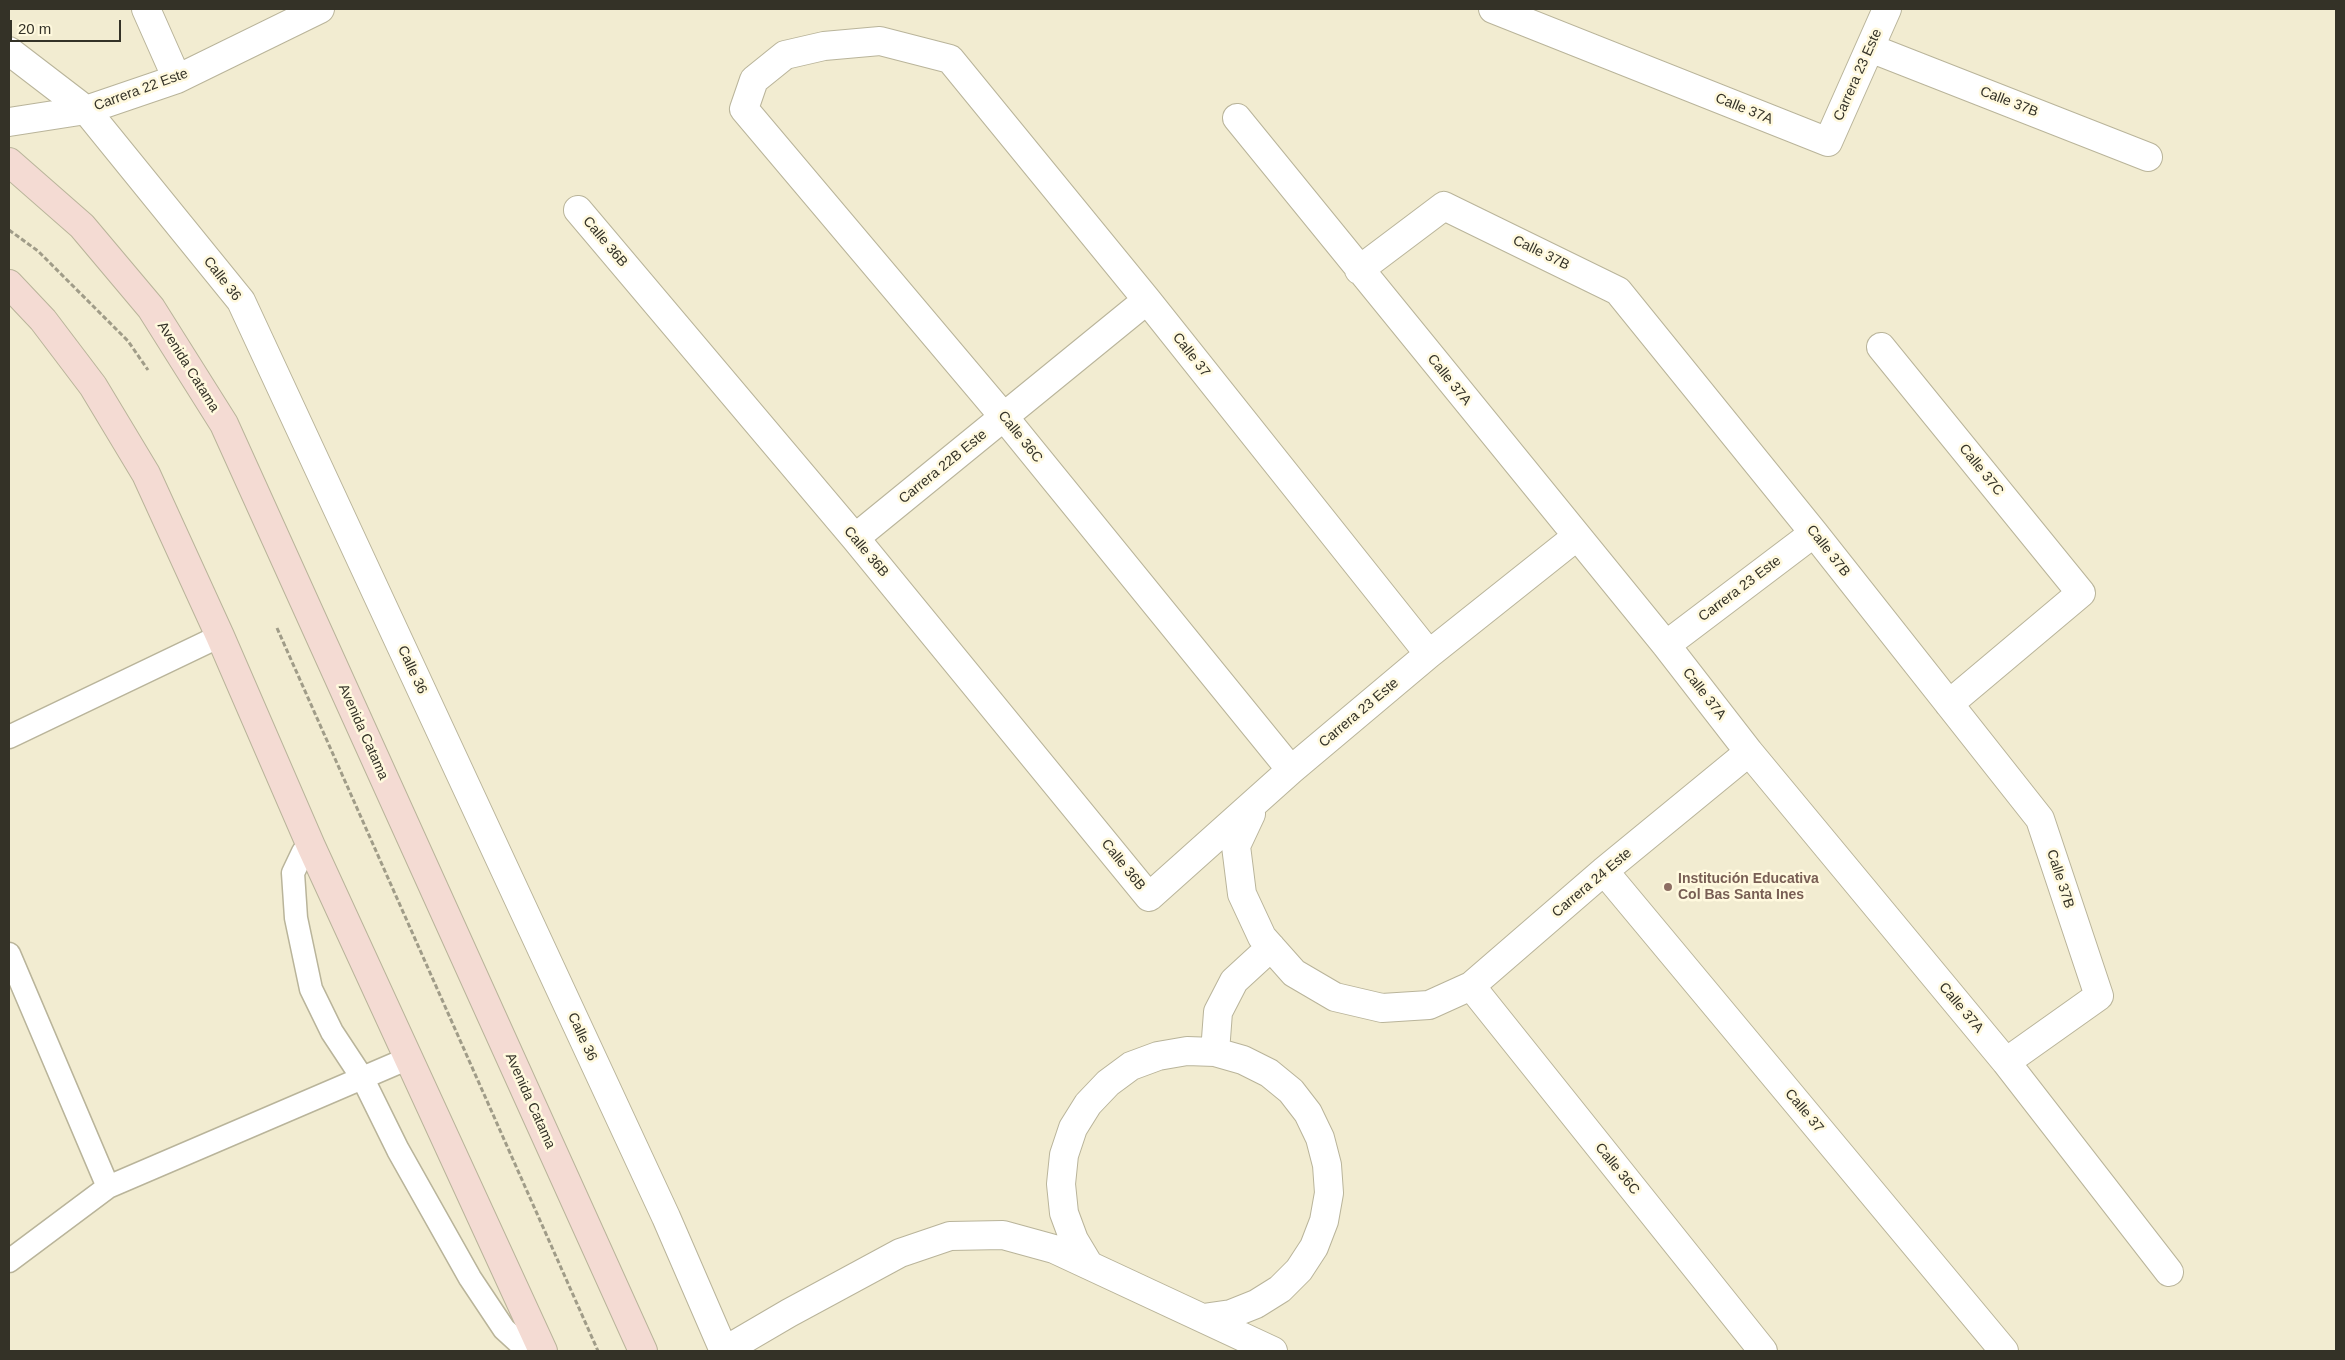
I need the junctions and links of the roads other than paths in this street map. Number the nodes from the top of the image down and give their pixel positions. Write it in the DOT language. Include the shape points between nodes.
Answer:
graph roads {
  1 [pos="146,9"];
  2 [pos="320,9"];
  3 [pos="1493,9"];
  4 [pos="1887,9"];
  5 [pos="1870,48"];
  6 [pos="9,51"];
  7 [pos="177,79"];
  8 [pos="744,108"];
  9 [pos="86,110"];
  10 [pos="1237,118"];
  11 [pos="9,122"];
  12 [pos="1828,142"];
  13 [pos="2148,156"];
  14 [pos="9,162"];
  15 [pos="578,210"];
  16 [pos="1359,270"];
  17 [pos="9,284"];
  18 [pos="1147,300"];
  19 [pos="1881,347"];
  20 [pos="1004,417"];
  21 [pos="1814,533"];
  22 [pos="855,538"];
  23 [pos="1576,538"];
  24 [pos="220,636"];
  25 [pos="1666,645"];
  26 [pos="1428,654"];
  27 [pos="1949,704"];
  28 [pos="9,737"];
  29 [pos="1749,752"];
  30 [pos="1291,770"];
  31 [pos="1256,803"];
  32 [pos="311,846"];
  33 [pos="1604,871"];
  34 [pos="1149,898"];
  35 [pos="1270,947"];
  36 [pos="9,954"];
  37 [pos="1471,986"];
  38 [pos="17,996"];
  39 [pos="1216,1052"];
  40 [pos="409,1058"];
  41 [pos="2006,1062"];
  42 [pos="363,1080"];
  43 [pos="108,1187"];
  44 [pos="9,1261"];
  45 [pos="1089,1265"];
  46 [pos="2170,1272"];
  47 [pos="1203,1318"];
  48 [pos="528,1351"];
  49 [pos="543,1351"];
  50 [pos="643,1351"];
  51 [pos="724,1351"];
  52 [pos="1273,1351"];
  53 [pos="1763,1351"];
  54 [pos="2004,1351"];
  1 -- 7 [label="street"];
  2 -- 7 [label="street, Carrera 22 Este"];
  3 -- 12 [label="street, Calle 37A"];
  4 -- 5 [label="street, Carrera 23 Este"];
  5 -- 12 [label="street, Carrera 23 Este"];
  5 -- 13 [label="street, Calle 37B"];
  6 -- 9 [label="street, Calle 36"];
  7 -- 9 [label="street, Carrera 22 Este"];
  8 -- 18 [label="street, Calle 37" via="754,80 785,55 824,46 880,41 950,59"];
  8 -- 20 [label="street, Calle 36C"];
  9 -- 11 [label="street, Carrera 22 Este"];
  9 -- 51 [label="street, Calle 36" via="241,301 666,1217"];
  10 -- 16 [label="street, Calle 37A"];
  14 -- 50 [label="main road, Avenida Catama" via="82,226 151,308 224,424"];
  15 -- 22 [label="street, Calle 36B"];
  16 -- 21 [label="street, Calle 37B" via="1444,206 1618,291"];
  16 -- 23 [label="street, Calle 37A"];
  17 -- 24 [label="main road" via="43,320 93,386 146,474"];
  18 -- 20 [label="street, Carrera 22B Este"];
  18 -- 26 [label="street, Calle 37"];
  19 -- 27 [label="street, Calle 37C" via="2081,593"];
  20 -- 22 [label="street, Carrera 22B Este"];
  20 -- 30 [label="street, Calle 36C"];
  21 -- 25 [label="street, Carrera 23 Este"];
  21 -- 27 [label="street, Calle 37B"];
  22 -- 34 [label="street, Calle 36B"];
  23 -- 25 [label="street, Calle 37A"];
  23 -- 26 [label="street, Carrera 23 Este"];
  24 -- 28 [label="lane"];
  24 -- 32 [label="main road"];
  25 -- 29 [label="street, Calle 37A"];
  26 -- 30 [label="street, Carrera 23 Este"];
  27 -- 41 [label="street, Calle 37B" via="2040,819 2100,996"];
  29 -- 33 [label="street, Carrera 24 Este"];
  29 -- 41 [label="street, Calle 37A"];
  30 -- 31 [label="street, Carrera 23 Este"];
  31 -- 34 [label="street, Carrera 23 Este"];
  31 -- 35 [label="street" via="1236,846 1242,894"];
  32 -- 40 [label="main road"];
  32 -- 42 [label="lane" via="303,852 293,873 296,918 311,989 332,1032"];
  33 -- 37 [label="street, Carrera 24 Este"];
  33 -- 54 [label="street, Calle 37"];
  35 -- 37 [label="street, Carrera 24 Este" via="1294,973 1335,997 1382,1008 1429,1005"];
  35 -- 39 [label="street" via="1234,981 1218,1012"];
  36 -- 38 [label="lane"];
  37 -- 53 [label="street, Calle 36C"];
  38 -- 43 [label="lane"];
  39 -- 45 [label="street" via="1187,1051 1158,1056 1131,1066 1094,1097 1073,1128 1064,1155 1061,1184 1064,1213 1074,1240"];
  39 -- 47 [label="street" via="1243,1060 1269,1073 1297,1099 1320,1138 1327,1165 1328,1193 1324,1221 1300,1270 1280,1289 1256,1304 1231,1314"];
  40 -- 42 [label="lane"];
  40 -- 49 [label="main road"];
  41 -- 46 [label="street, Calle 37A"];
  42 -- 43 [label="lane"];
  42 -- 48 [label="lane" via="470,1278 504,1329"];
  43 -- 44 [label="lane"];
  45 -- 47 [label="street"];
  45 -- 51 [label="street" via="1054,1249 1004,1235 950,1236 900,1253"];
  47 -- 52 [label="street"];
}
